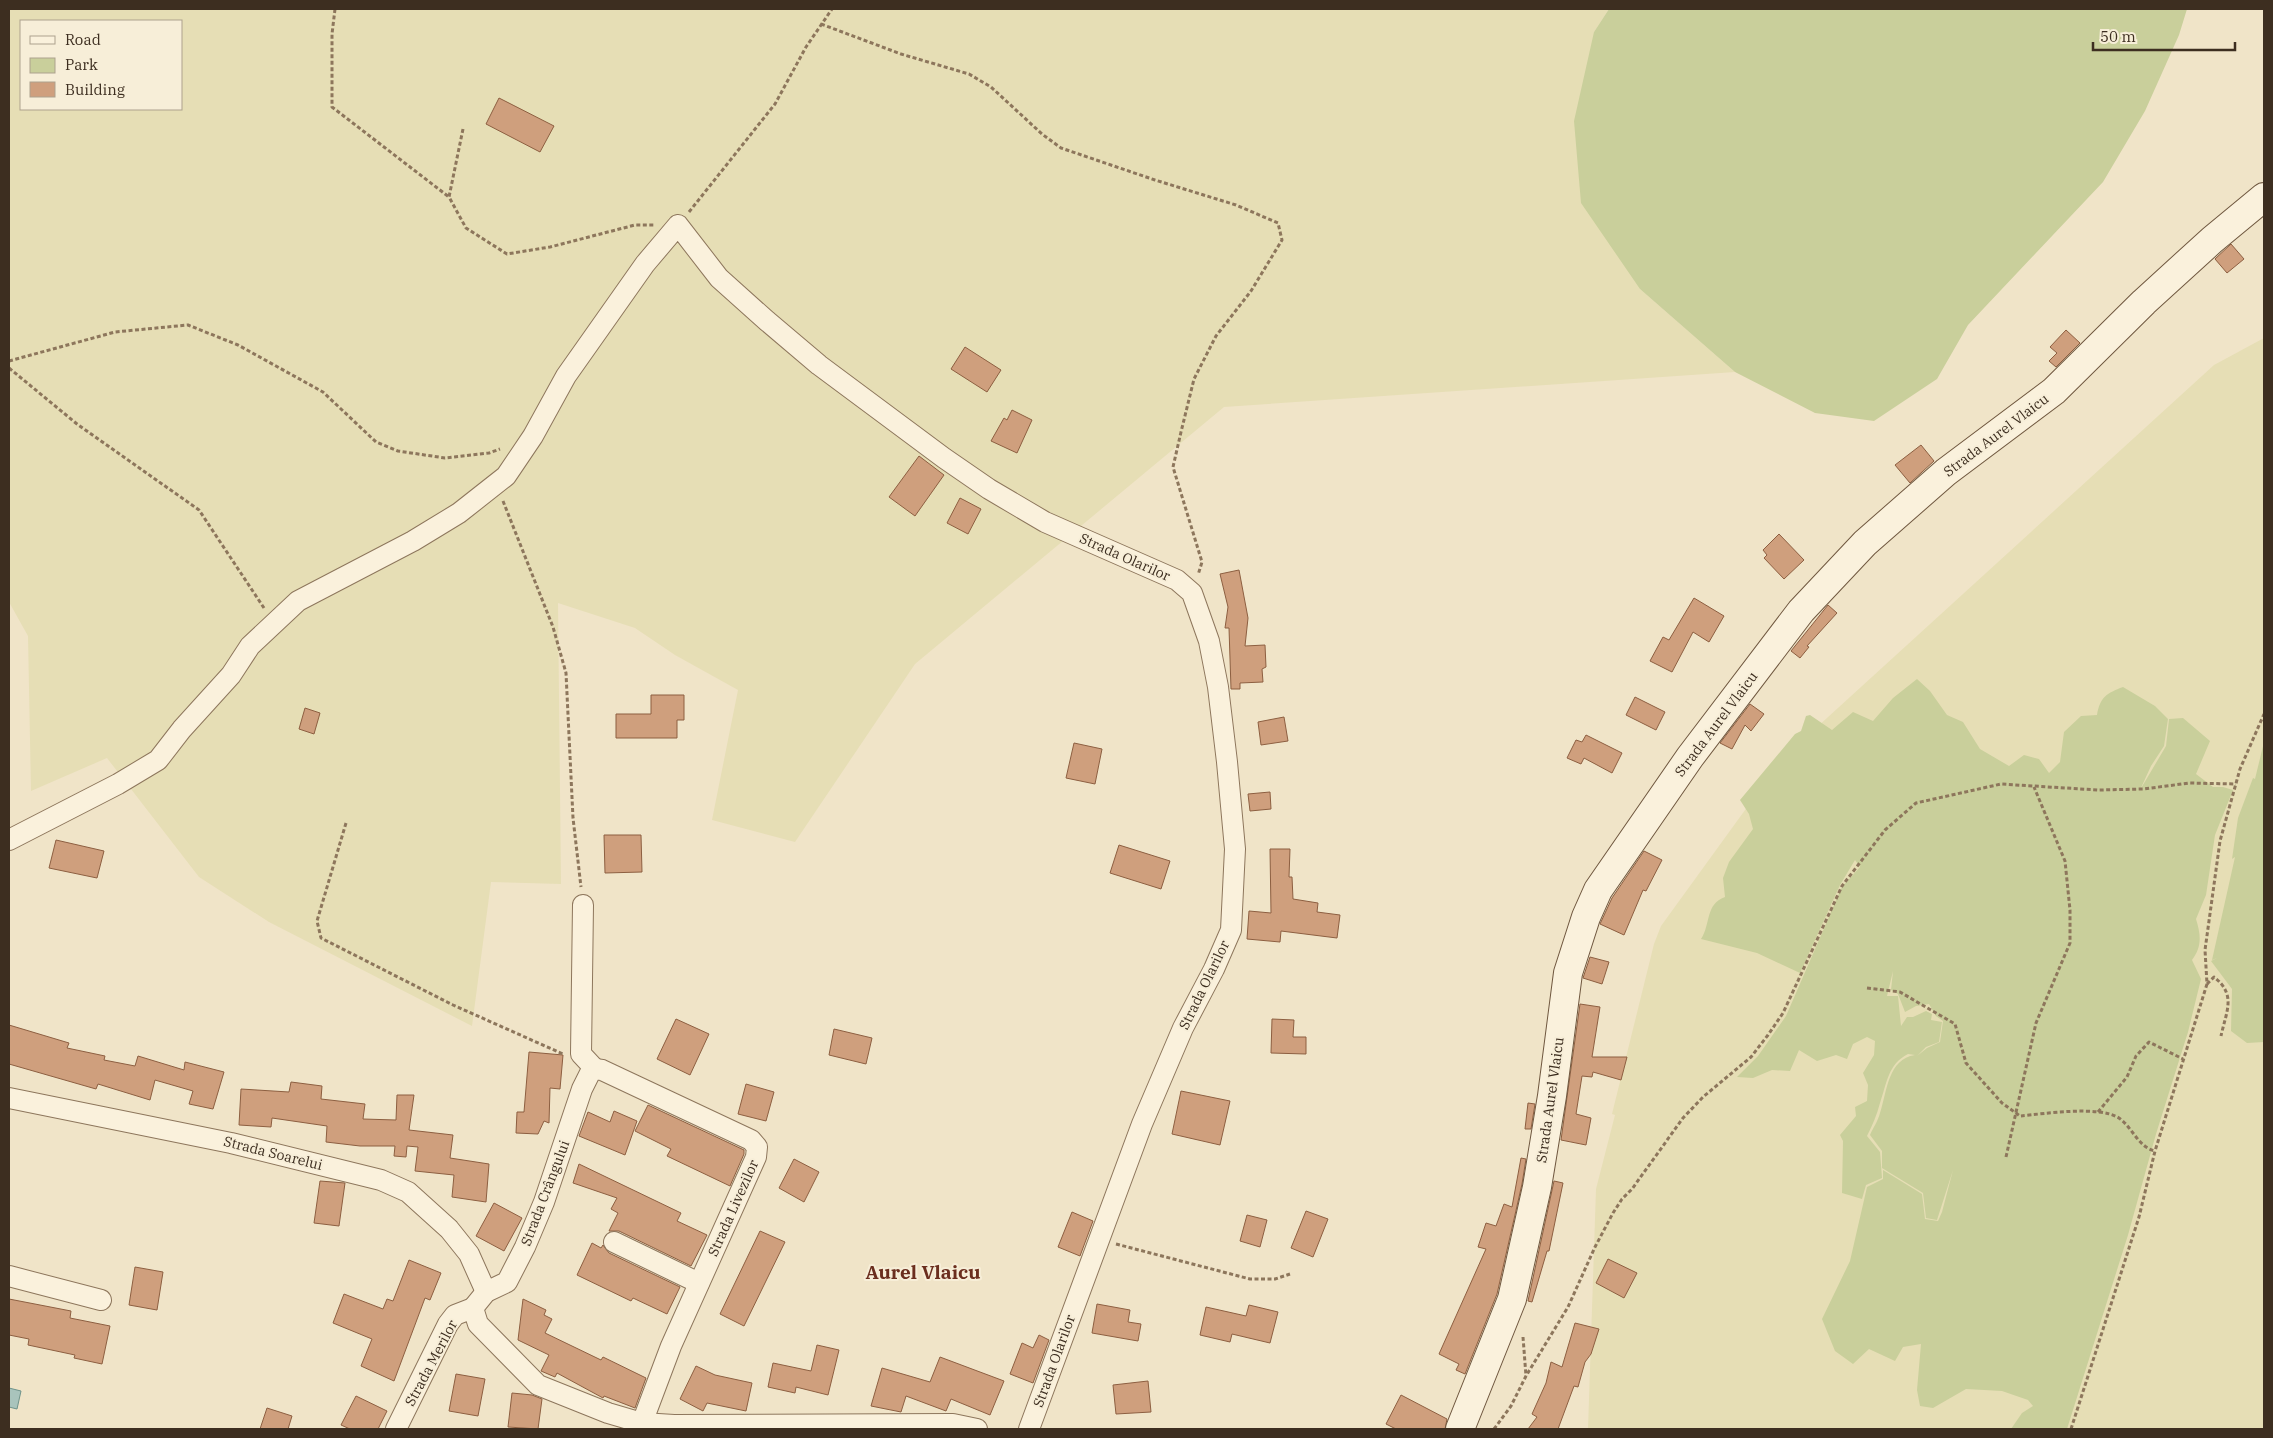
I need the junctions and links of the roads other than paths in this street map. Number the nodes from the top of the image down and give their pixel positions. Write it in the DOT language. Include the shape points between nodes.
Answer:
graph roads {
  1 [pos="2264,197"];
  2 [pos="9,840"];
  3 [pos="583,905"];
  4 [pos="598,1070"];
  5 [pos="9,1098"];
  6 [pos="614,1242"];
  7 [pos="9,1276"];
  8 [pos="699,1283"];
  9 [pos="486,1292"];
  10 [pos="101,1300"];
  11 [pos="473,1308"];
  12 [pos="643,1426"];
  13 [pos="396,1429"];
  14 [pos="977,1429"];
  15 [pos="1029,1429"];
  16 [pos="1460,1429"];
  1 -- 16 [label="street, Strada Aurel Vlaicu" via="2144,302 2054,390 1946,472 1865,543 1795,619 1690,757 1598,890 1568,973 1537,1187 1512,1300"];
  2 -- 15 [label="street, Strada Olarilor" via="158,760 231,675 250,646 298,601 413,541 459,513 506,476 533,436 566,376 645,264 678,225 719,278 819,365 989,489 1045,522 1177,580 1192,594 1209,641 1228,762 1235,849 1231,930 1142,1124"];
  3 -- 4 [label="street" via="580,1054"];
  4 -- 8 [label="street, Strada Livezilor" via="751,1140 757,1147 756,1157"];
  4 -- 9 [label="street, Strada Crângului" via="590,1073 582,1089 525,1247 507,1282"];
  5 -- 9 [label="street, Strada Soarelui" via="231,1143 381,1180 408,1192 449,1229 469,1254"];
  6 -- 8 [label="street"];
  7 -- 10 [label="street"];
  8 -- 12 [label="street, Strada Livezilor" via="671,1346"];
  9 -- 11 [label="street, Strada Crângului"];
  11 -- 12 [label="street, Strada Merilor" via="478,1324 538,1385"];
  11 -- 13 [label="street, Strada Merilor" via="455,1315 448,1324"];
  12 -- 14 [label="street" via="954,1424"];
}
